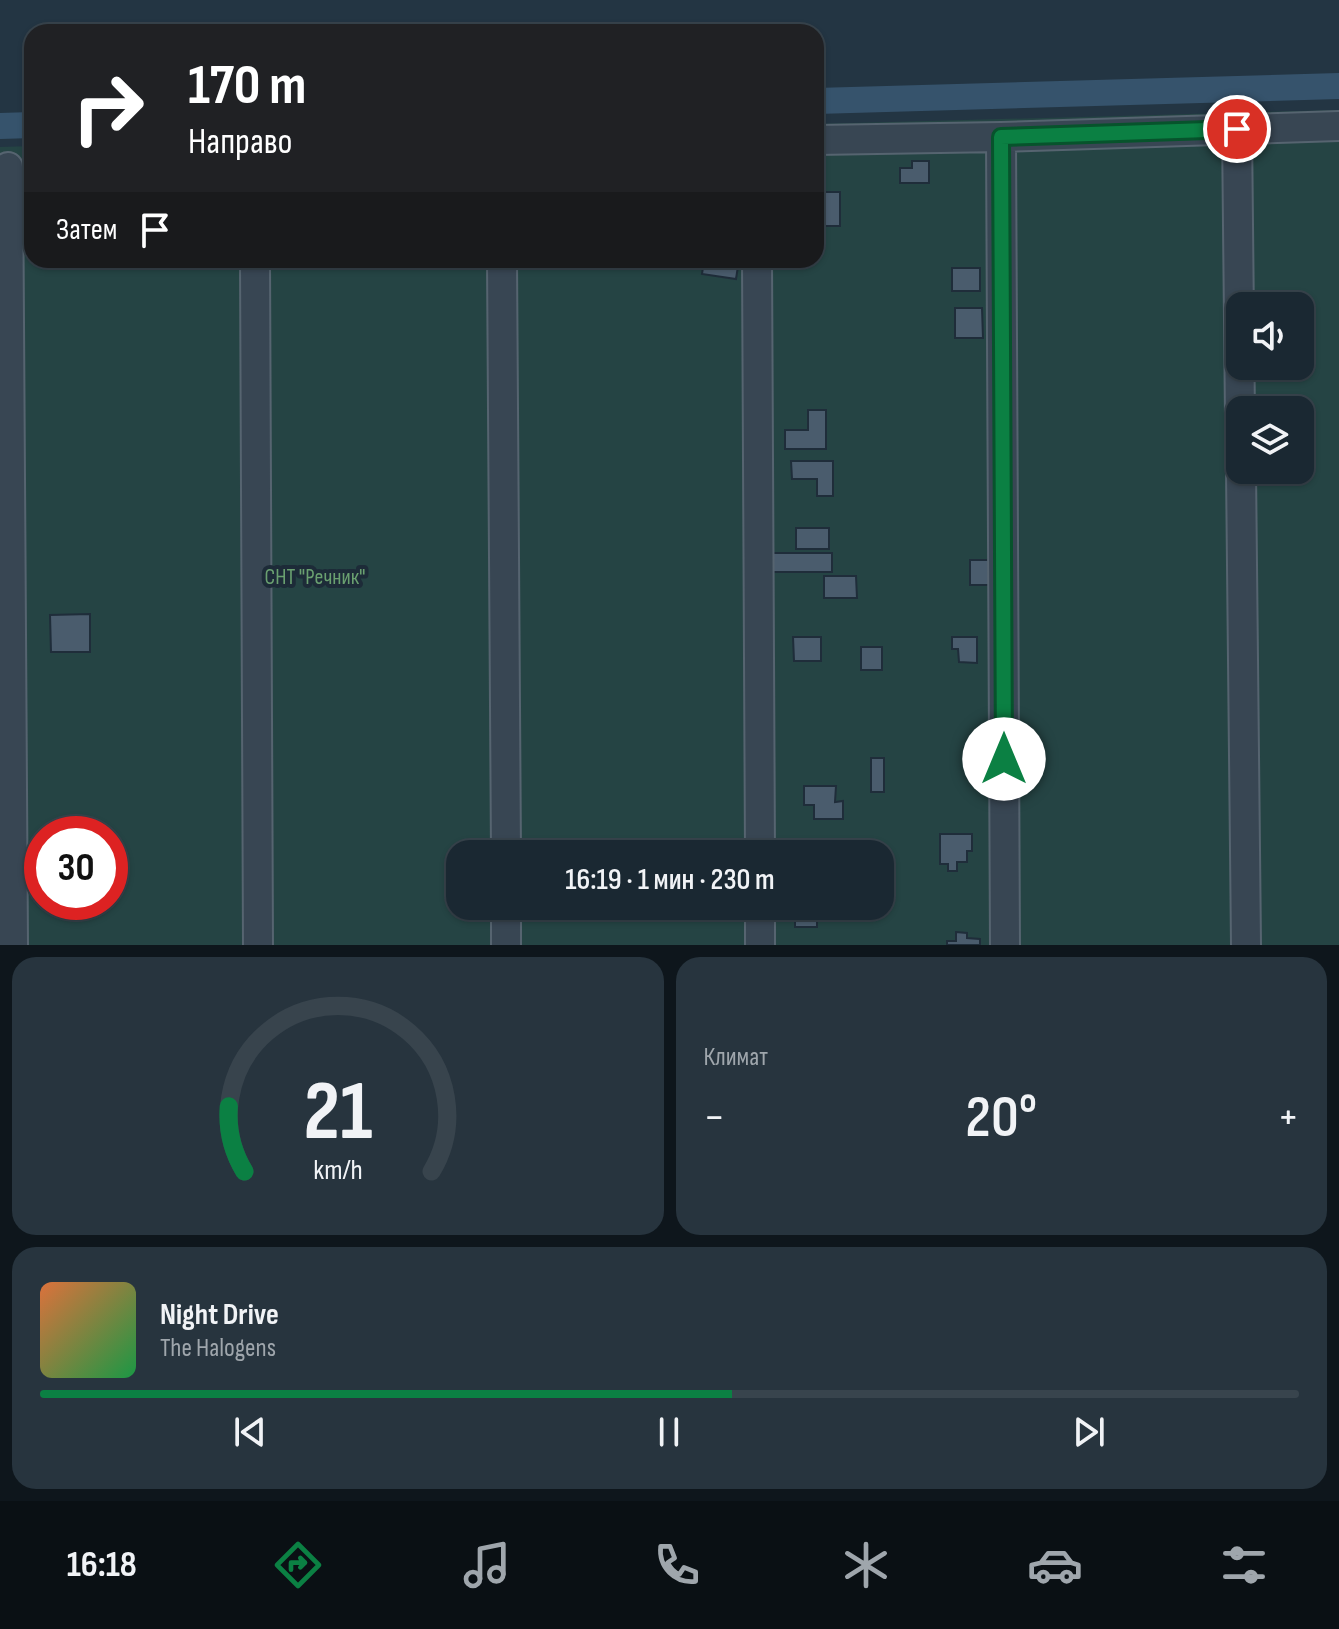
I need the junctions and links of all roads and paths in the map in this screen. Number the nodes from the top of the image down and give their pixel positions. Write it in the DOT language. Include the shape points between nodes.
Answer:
graph roads {
  1 [pos="1339,126"];
  2 [pos="1237,129"];
  3 [pos="1001,137"];
  4 [pos="824,140"];
  5 [pos="13,166"];
  6 [pos="255,268"];
  7 [pos="502,268"];
  8 [pos="757,268"];
  9 [pos="1240,396"];
  10 [pos="1241,484"];
  11 [pos="506,840"];
  12 [pos="760,840"];
  13 [pos="506,920"];
  14 [pos="760,920"];
  15 [pos="13,945"];
  16 [pos="258,945"];
  17 [pos="506,945"];
  18 [pos="760,945"];
  19 [pos="1005,945"];
  20 [pos="1246,945"];
  1 -- 2 [label="street"];
  2 -- 3 [label="street"];
  2 -- 9 [label="street"];
  3 -- 4 [label="street"];
  3 -- 19 [label="street"];
  5 -- 15 [label="street"];
  6 -- 16 [label="street"];
  7 -- 11 [label="street"];
  8 -- 12 [label="street"];
  10 -- 20 [label="street"];
  13 -- 17 [label="street"];
  14 -- 18 [label="street"];
}
